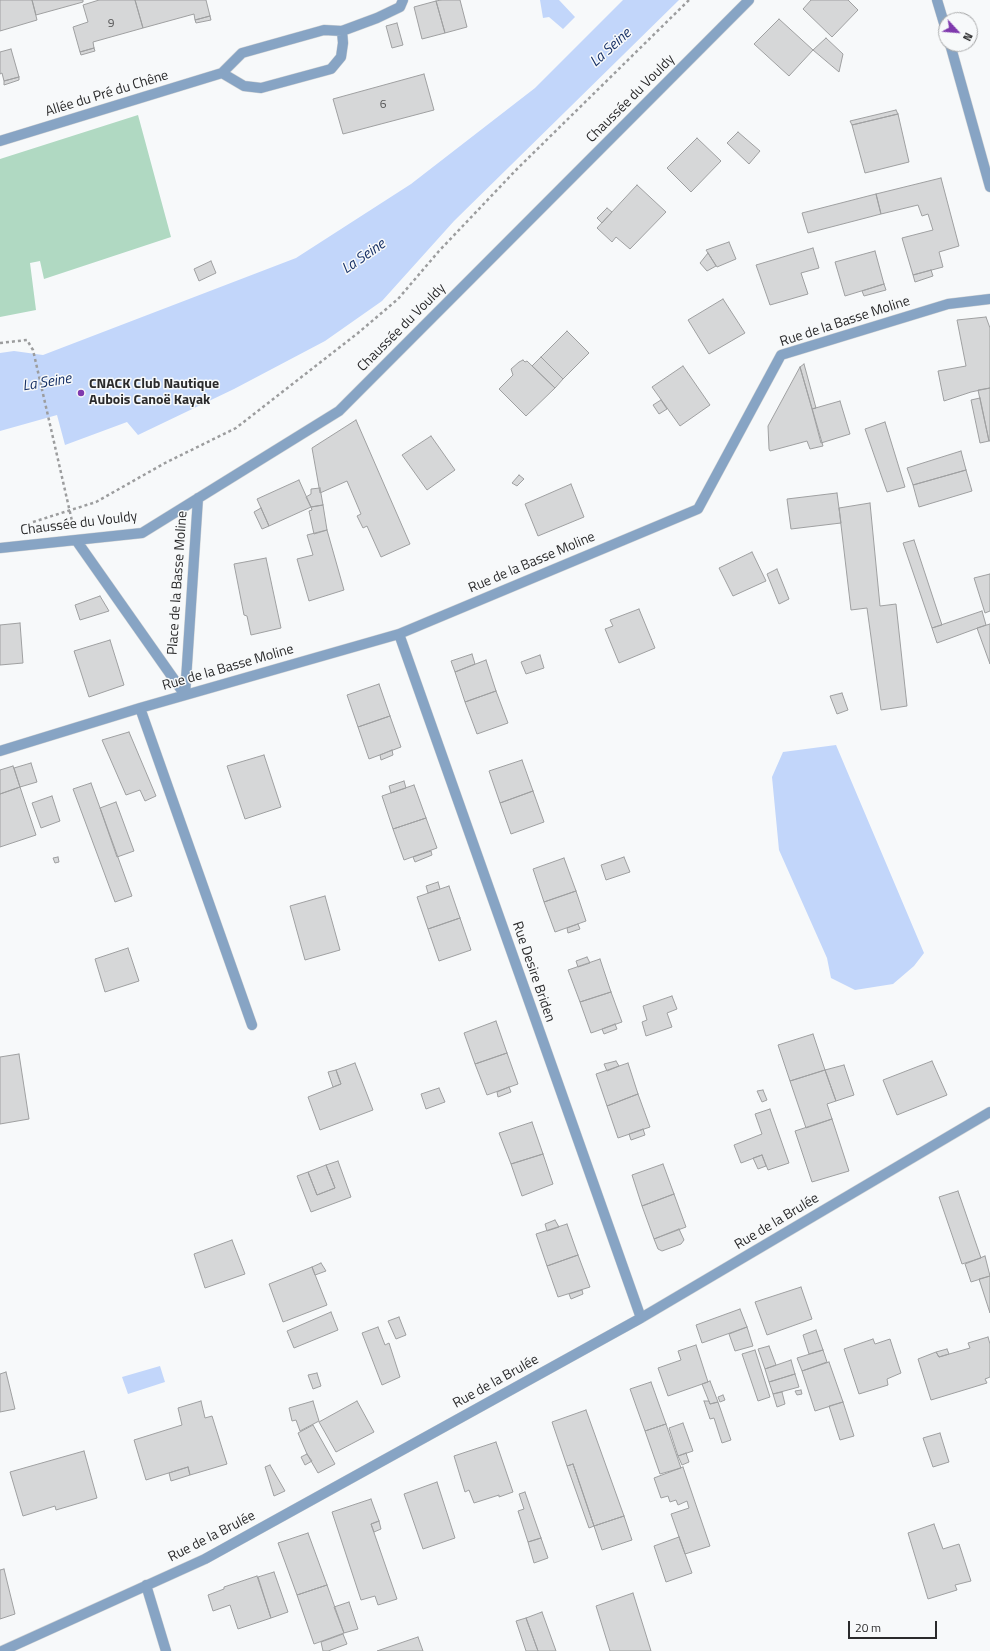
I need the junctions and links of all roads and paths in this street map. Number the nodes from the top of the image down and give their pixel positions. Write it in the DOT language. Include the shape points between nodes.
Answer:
graph roads {
  1 [pos="402,0"];
  2 [pos="689,0"];
  3 [pos="750,0"];
  4 [pos="937,0"];
  5 [pos="941,12"];
  6 [pos="342,31"];
  7 [pos="952,52"];
  8 [pos="222,73"];
  9 [pos="0,141"];
  10 [pos="990,187"];
  11 [pos="990,299"];
  12 [pos="0,343"];
  13 [pos="198,498"];
  14 [pos="69,510"];
  15 [pos="26,524"];
  16 [pos="76,540"];
  17 [pos="0,548"];
  18 [pos="399,634"];
  19 [pos="185,695"];
  20 [pos="140,708"];
  21 [pos="0,751"];
  22 [pos="252,1025"];
  23 [pos="990,1112"];
  24 [pos="641,1318"];
  25 [pos="146,1585"];
  26 [pos="2,1651"];
  27 [pos="166,1651"];
  1 -- 6 [label="street" via="400,7"];
  2 -- 14 [label="path" via="516,170 398,299 358,333 236,428 165,463 96,502"];
  3 -- 13 [label="street, Chaussée du Vouldy" via="339,412"];
  4 -- 5 [label="street"];
  6 -- 8 [label="street, Allée du Pré du Chêne" via="324,30 242,53"];
  6 -- 8 [label="street" via="341,57 331,69 261,88 244,86"];
  7 -- 10 [label="street"];
  8 -- 9 [label="street, Allée du Pré du Chêne"];
  11 -- 18 [label="street, Rue de la Basse Moline" via="948,304 780,355 698,509"];
  12 -- 14 [label="path" via="27,340 33,350"];
  13 -- 16 [label="street, Chaussée du Vouldy" via="142,533"];
  13 -- 19 [label="street, Place de la Basse Moline"];
  14 -- 15 [label="path"];
  16 -- 17 [label="street, Chaussée du Vouldy"];
  16 -- 19 [label="street, Place de la Basse Moline"];
  18 -- 19 [label="street, Rue de la Basse Moline"];
  18 -- 24 [label="street, Rue Desire Briden"];
  19 -- 20 [label="street, Rue de la Basse Moline"];
  20 -- 21 [label="street, Rue de la Basse Moline"];
  20 -- 22 [label="street"];
  23 -- 24 [label="street, Rue de la Brulée"];
  24 -- 25 [label="street, Rue de la Brulée" via="205,1559"];
  25 -- 26 [label="street, Rue de la Brulée"];
  25 -- 27 [label="street"];
}
